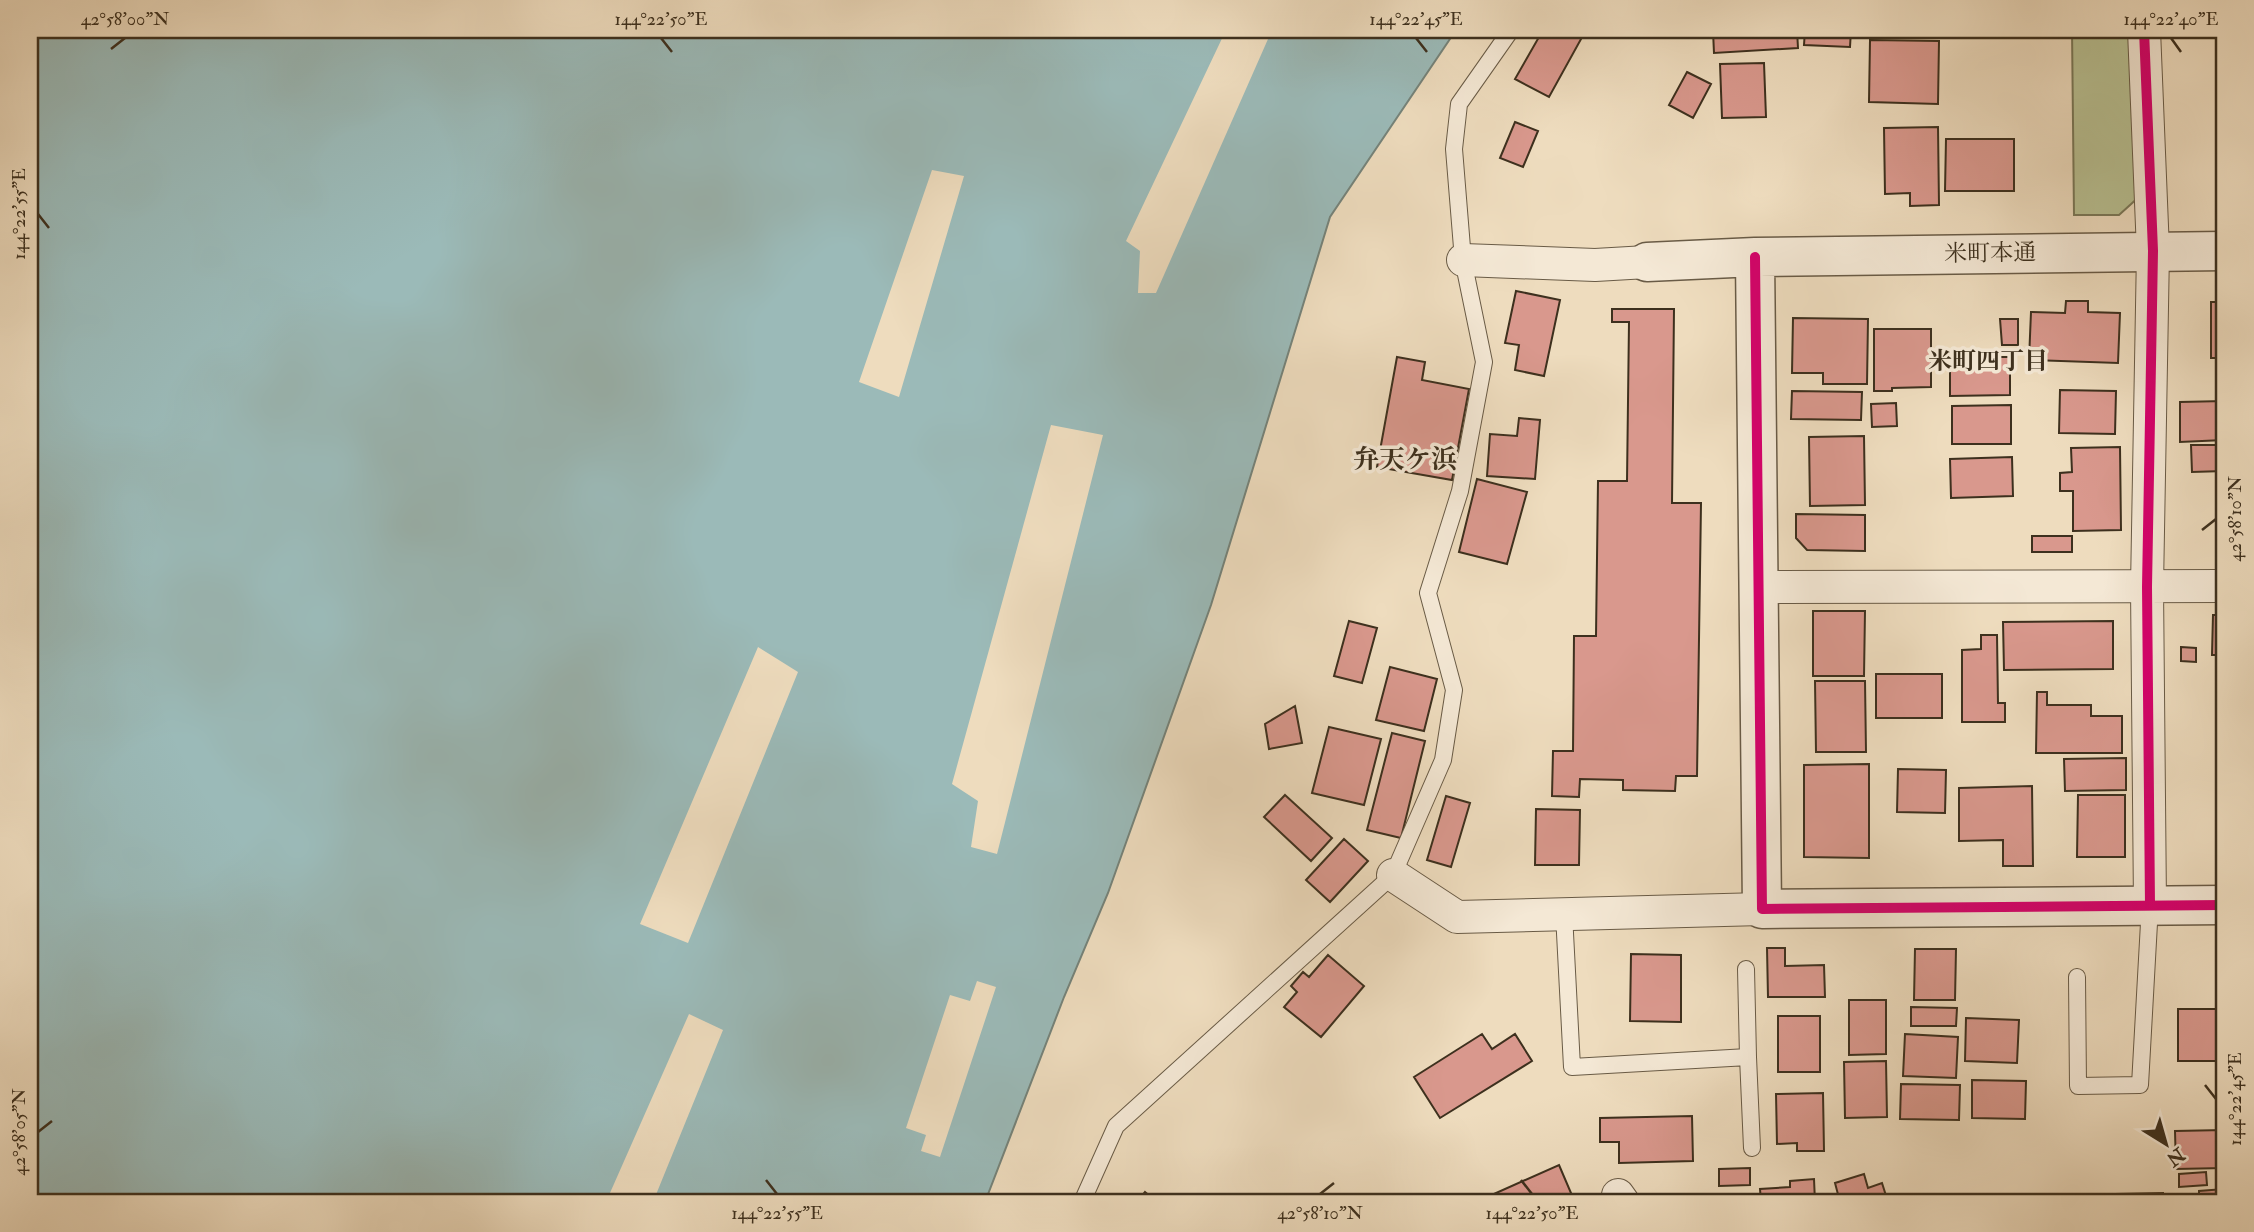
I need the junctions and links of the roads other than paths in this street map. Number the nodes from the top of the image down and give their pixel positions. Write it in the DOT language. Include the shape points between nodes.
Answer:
graph roads {
  1 [pos="1511,30"];
  2 [pos="2144,30"];
  3 [pos="2153,251"];
  4 [pos="2224,251"];
  5 [pos="1755,257"];
  6 [pos="1464,260"];
  7 [pos="1647,262"];
  8 [pos="2224,586"];
  9 [pos="1760,587"];
  10 [pos="2147,587"];
  11 [pos="1393,875"];
  12 [pos="2150,905"];
  13 [pos="2224,905"];
  14 [pos="1762,909"];
  15 [pos="1564,914"];
  16 [pos="1746,969"];
  17 [pos="2077,977"];
  18 [pos="1748,1058"];
  19 [pos="1752,1148"];
  20 [pos="1082,1202"];
  1 -- 6 [label="lane" via="1460,104 1454,149"];
  2 -- 3 [label="street"];
  3 -- 4 [label="street, 米町本通"];
  3 -- 5 [label="street, 米町本通"];
  3 -- 10 [label="street"];
  5 -- 7 [label="street, 米町本通"];
  5 -- 9 [label="street"];
  6 -- 7 [label="street" via="1595,265"];
  6 -- 11 [label="lane" via="1484,362 1460,491 1428,593 1454,690 1443,760"];
  8 -- 10 [label="street"];
  9 -- 10 [label="street"];
  9 -- 14 [label="street"];
  10 -- 12 [label="street"];
  11 -- 15 [label="street" via="1457,917"];
  11 -- 20 [label="lane" via="1116,1126"];
  12 -- 13 [label="street"];
  12 -- 14 [label="street"];
  12 -- 17 [label="lane" via="2140,1085 2078,1086"];
  14 -- 15 [label="street"];
  15 -- 18 [label="lane" via="1572,1067"];
  16 -- 18 [label="lane"];
  18 -- 19 [label="lane"];
}
